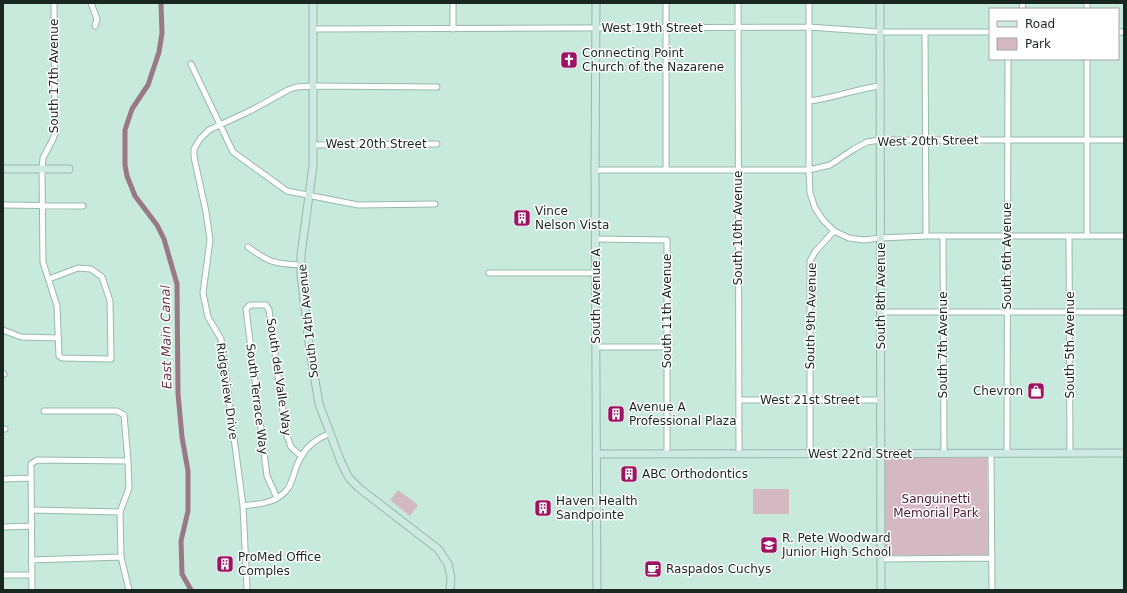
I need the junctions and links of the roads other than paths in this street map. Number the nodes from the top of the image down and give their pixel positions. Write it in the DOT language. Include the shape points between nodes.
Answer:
graph roads {
  1 [pos="54,3"];
  2 [pos="91,3"];
  3 [pos="313,3"];
  4 [pos="453,3"];
  5 [pos="596,3"];
  6 [pos="666,3"];
  7 [pos="738,3"];
  8 [pos="809,3"];
  9 [pos="880,3"];
  10 [pos="95,26"];
  11 [pos="596,28"];
  12 [pos="666,28"];
  13 [pos="738,28"];
  14 [pos="809,28"];
  15 [pos="313,29"];
  16 [pos="453,29"];
  17 [pos="880,32"];
  18 [pos="989,32"];
  19 [pos="925,33"];
  20 [pos="1008,60"];
  21 [pos="1087,60"];
  22 [pos="191,64"];
  23 [pos="313,86"];
  24 [pos="880,86"];
  25 [pos="437,87"];
  26 [pos="809,101"];
  27 [pos="219,125"];
  28 [pos="880,140"];
  29 [pos="1008,140"];
  30 [pos="1087,140"];
  31 [pos="1124,140"];
  32 [pos="925,141"];
  33 [pos="437,144"];
  34 [pos="314,145"];
  35 [pos="3,169"];
  36 [pos="42,169"];
  37 [pos="69,169"];
  38 [pos="666,169"];
  39 [pos="594,170"];
  40 [pos="738,170"];
  41 [pos="809,170"];
  42 [pos="310,196"];
  43 [pos="435,204"];
  44 [pos="3,205"];
  45 [pos="43,205"];
  46 [pos="83,206"];
  47 [pos="834,231"];
  48 [pos="926,236"];
  49 [pos="943,236"];
  50 [pos="1007,236"];
  51 [pos="1069,236"];
  52 [pos="1087,236"];
  53 [pos="1124,236"];
  54 [pos="880,238"];
  55 [pos="596,240"];
  56 [pos="248,247"];
  57 [pos="300,265"];
  58 [pos="489,273"];
  59 [pos="596,273"];
  60 [pos="48,278"];
  61 [pos="255,304"];
  62 [pos="881,312"];
  63 [pos="943,312"];
  64 [pos="1007,312"];
  65 [pos="1070,312"];
  66 [pos="1124,312"];
  67 [pos="3,330"];
  68 [pos="59,338"];
  69 [pos="596,347"];
  70 [pos="667,347"];
  71 [pos="739,400"];
  72 [pos="809,400"];
  73 [pos="881,400"];
  74 [pos="44,411"];
  75 [pos="329,434"];
  76 [pos="667,453"];
  77 [pos="810,453"];
  78 [pos="1007,453"];
  79 [pos="1070,453"];
  80 [pos="1124,453"];
  81 [pos="596,454"];
  82 [pos="738,454"];
  83 [pos="881,454"];
  84 [pos="944,454"];
  85 [pos="991,454"];
  86 [pos="301,456"];
  87 [pos="128,461"];
  88 [pos="31,478"];
  89 [pos="3,479"];
  90 [pos="277,498"];
  91 [pos="243,506"];
  92 [pos="32,510"];
  93 [pos="120,512"];
  94 [pos="3,526"];
  95 [pos="32,526"];
  96 [pos="120,557"];
  97 [pos="992,558"];
  98 [pos="881,559"];
  99 [pos="31,560"];
  100 [pos="3,575"];
  101 [pos="31,575"];
  102 [pos="32,590"];
  103 [pos="129,590"];
  104 [pos="247,590"];
  105 [pos="450,590"];
  106 [pos="597,590"];
  107 [pos="881,590"];
  108 [pos="992,590"];
  1 -- 36 [label="street, South 17th Avenue" via="55,133 43,158"];
  2 -- 10 [label="street" via="97,19"];
  3 -- 15 [label="street, South 14th Avenue"];
  4 -- 16 [label="street"];
  5 -- 11 [label="street, South Avenue A"];
  6 -- 12 [label="street"];
  7 -- 13 [label="street, South 10th Avenue"];
  8 -- 14 [label="street"];
  9 -- 17 [label="street, South 8th Avenue"];
  11 -- 12 [label="street, West 19th Street"];
  11 -- 16 [label="street, West 19th Street"];
  11 -- 39 [label="street, South Avenue A"];
  12 -- 13 [label="street, West 19th Street"];
  12 -- 38 [label="street"];
  13 -- 14 [label="street, West 19th Street"];
  13 -- 40 [label="street, South 10th Avenue"];
  14 -- 17 [label="street, West 19th Street"];
  14 -- 26 [label="street"];
  15 -- 16 [label="street, West 19th Street"];
  15 -- 23 [label="street, South 14th Avenue"];
  17 -- 19 [label="street, West 19th Street"];
  17 -- 24 [label="street, South 8th Avenue"];
  18 -- 19 [label="street, West 19th Street"];
  19 -- 32 [label="street"];
  20 -- 29 [label="street, South 6th Avenue"];
  21 -- 30 [label="street"];
  22 -- 27 [label="street"];
  23 -- 25 [label="street, Ridgeview Drive"];
  23 -- 27 [label="street, Ridgeview Drive" via="288,90"];
  23 -- 34 [label="street, South 14th Avenue"];
  24 -- 26 [label="street"];
  24 -- 28 [label="street, South 8th Avenue"];
  26 -- 41 [label="street"];
  27 -- 42 [label="street" via="233,152 287,191"];
  27 -- 91 [label="street, Ridgeview Drive" via="200,139 194,149 194,157 210,240 203,293 208,317 221,339"];
  28 -- 32 [label="street, West 20th Street"];
  28 -- 41 [label="street, West 20th Street" via="867,142 830,165"];
  28 -- 54 [label="street, South 8th Avenue"];
  29 -- 30 [label="street, West 20th Street"];
  29 -- 32 [label="street, West 20th Street"];
  29 -- 50 [label="street, South 6th Avenue"];
  30 -- 31 [label="street, West 20th Street"];
  30 -- 52 [label="street"];
  32 -- 48 [label="street"];
  33 -- 34 [label="street, West 20th Street"];
  34 -- 42 [label="street, South 14th Avenue"];
  35 -- 36 [label="street"];
  36 -- 37 [label="street"];
  36 -- 45 [label="street, South 17th Avenue"];
  38 -- 39 [label="street, West 20th Street"];
  38 -- 40 [label="street, West 20th Street"];
  39 -- 55 [label="street, South Avenue A"];
  40 -- 41 [label="street, West 20th Street"];
  40 -- 71 [label="street, South 10th Avenue"];
  41 -- 47 [label="street" via="810,193 815,208"];
  42 -- 43 [label="street" via="358,205"];
  42 -- 57 [label="street, South 14th Avenue"];
  44 -- 45 [label="street"];
  45 -- 46 [label="street"];
  45 -- 60 [label="street, South 17th Avenue" via="43,262"];
  47 -- 54 [label="street" via="849,238"];
  47 -- 72 [label="street, South 9th Avenue" via="810,261"];
  48 -- 49 [label="street"];
  48 -- 54 [label="street"];
  49 -- 50 [label="street"];
  49 -- 63 [label="street, South 7th Avenue"];
  50 -- 51 [label="street"];
  50 -- 64 [label="street, South 6th Avenue"];
  51 -- 52 [label="street"];
  51 -- 65 [label="street, South 5th Avenue"];
  52 -- 53 [label="street"];
  54 -- 62 [label="street, South 8th Avenue"];
  55 -- 59 [label="street, South Avenue A"];
  55 -- 70 [label="street, South 11th Avenue" via="667,240"];
  56 -- 57 [label="street" via="261,257 276,263"];
  57 -- 75 [label="street, South 14th Avenue" via="316,390"];
  58 -- 59 [label="street"];
  59 -- 69 [label="street, South Avenue A"];
  60 -- 68 [label="street, South 17th Avenue" via="57,306"];
  60 -- 68 [label="street, South 17th Avenue" via="78,268 91,269 102,277 110,301 111,359 62,358 59,356"];
  61 -- 86 [label="street, South del Valle Way" via="266,305 269,310 286,433 291,447"];
  61 -- 90 [label="street, South Terrace Way" via="246,309 267,476"];
  62 -- 63 [label="street"];
  62 -- 73 [label="street, South 8th Avenue"];
  63 -- 64 [label="street"];
  63 -- 84 [label="street, South 7th Avenue"];
  64 -- 65 [label="street"];
  64 -- 78 [label="street, South 6th Avenue"];
  65 -- 66 [label="street"];
  65 -- 79 [label="street, South 5th Avenue"];
  67 -- 68 [label="street" via="21,337"];
  69 -- 70 [label="street"];
  69 -- 81 [label="street, South Avenue A"];
  70 -- 76 [label="street, South 11th Avenue"];
  71 -- 72 [label="street, West 21st Street"];
  71 -- 82 [label="street, South 10th Avenue"];
  72 -- 73 [label="street, West 21st Street"];
  72 -- 77 [label="street, South 9th Avenue"];
  73 -- 83 [label="street, South 8th Avenue"];
  74 -- 87 [label="street" via="117,412 124,415"];
  75 -- 86 [label="street" via="314,442"];
  75 -- 105 [label="street, South 14th Avenue" via="354,484 438,549 448,564"];
  76 -- 81 [label="street, West 22nd Street"];
  76 -- 82 [label="street, West 22nd Street"];
  77 -- 82 [label="street, West 22nd Street"];
  77 -- 83 [label="street, West 22nd Street"];
  78 -- 79 [label="street, West 22nd Street"];
  78 -- 85 [label="street, West 22nd Street"];
  79 -- 80 [label="street, West 22nd Street"];
  81 -- 106 [label="street, South Avenue A"];
  83 -- 84 [label="street, West 22nd Street"];
  83 -- 98 [label="street, South 8th Avenue"];
  84 -- 85 [label="street, West 22nd Street"];
  85 -- 97 [label="street"];
  86 -- 90 [label="street" via="291,484"];
  87 -- 88 [label="street" via="36,460 31,464"];
  87 -- 93 [label="street" via="129,488"];
  88 -- 89 [label="street"];
  88 -- 92 [label="street"];
  90 -- 91 [label="street"];
  91 -- 104 [label="street, Ridgeview Drive"];
  92 -- 93 [label="street"];
  92 -- 95 [label="street"];
  93 -- 96 [label="street"];
  94 -- 95 [label="street"];
  95 -- 99 [label="street"];
  96 -- 99 [label="street"];
  96 -- 103 [label="street"];
  97 -- 98 [label="street"];
  97 -- 108 [label="street"];
  98 -- 107 [label="street, South 8th Avenue"];
  99 -- 101 [label="street"];
  100 -- 101 [label="street"];
  101 -- 102 [label="street"];
}
